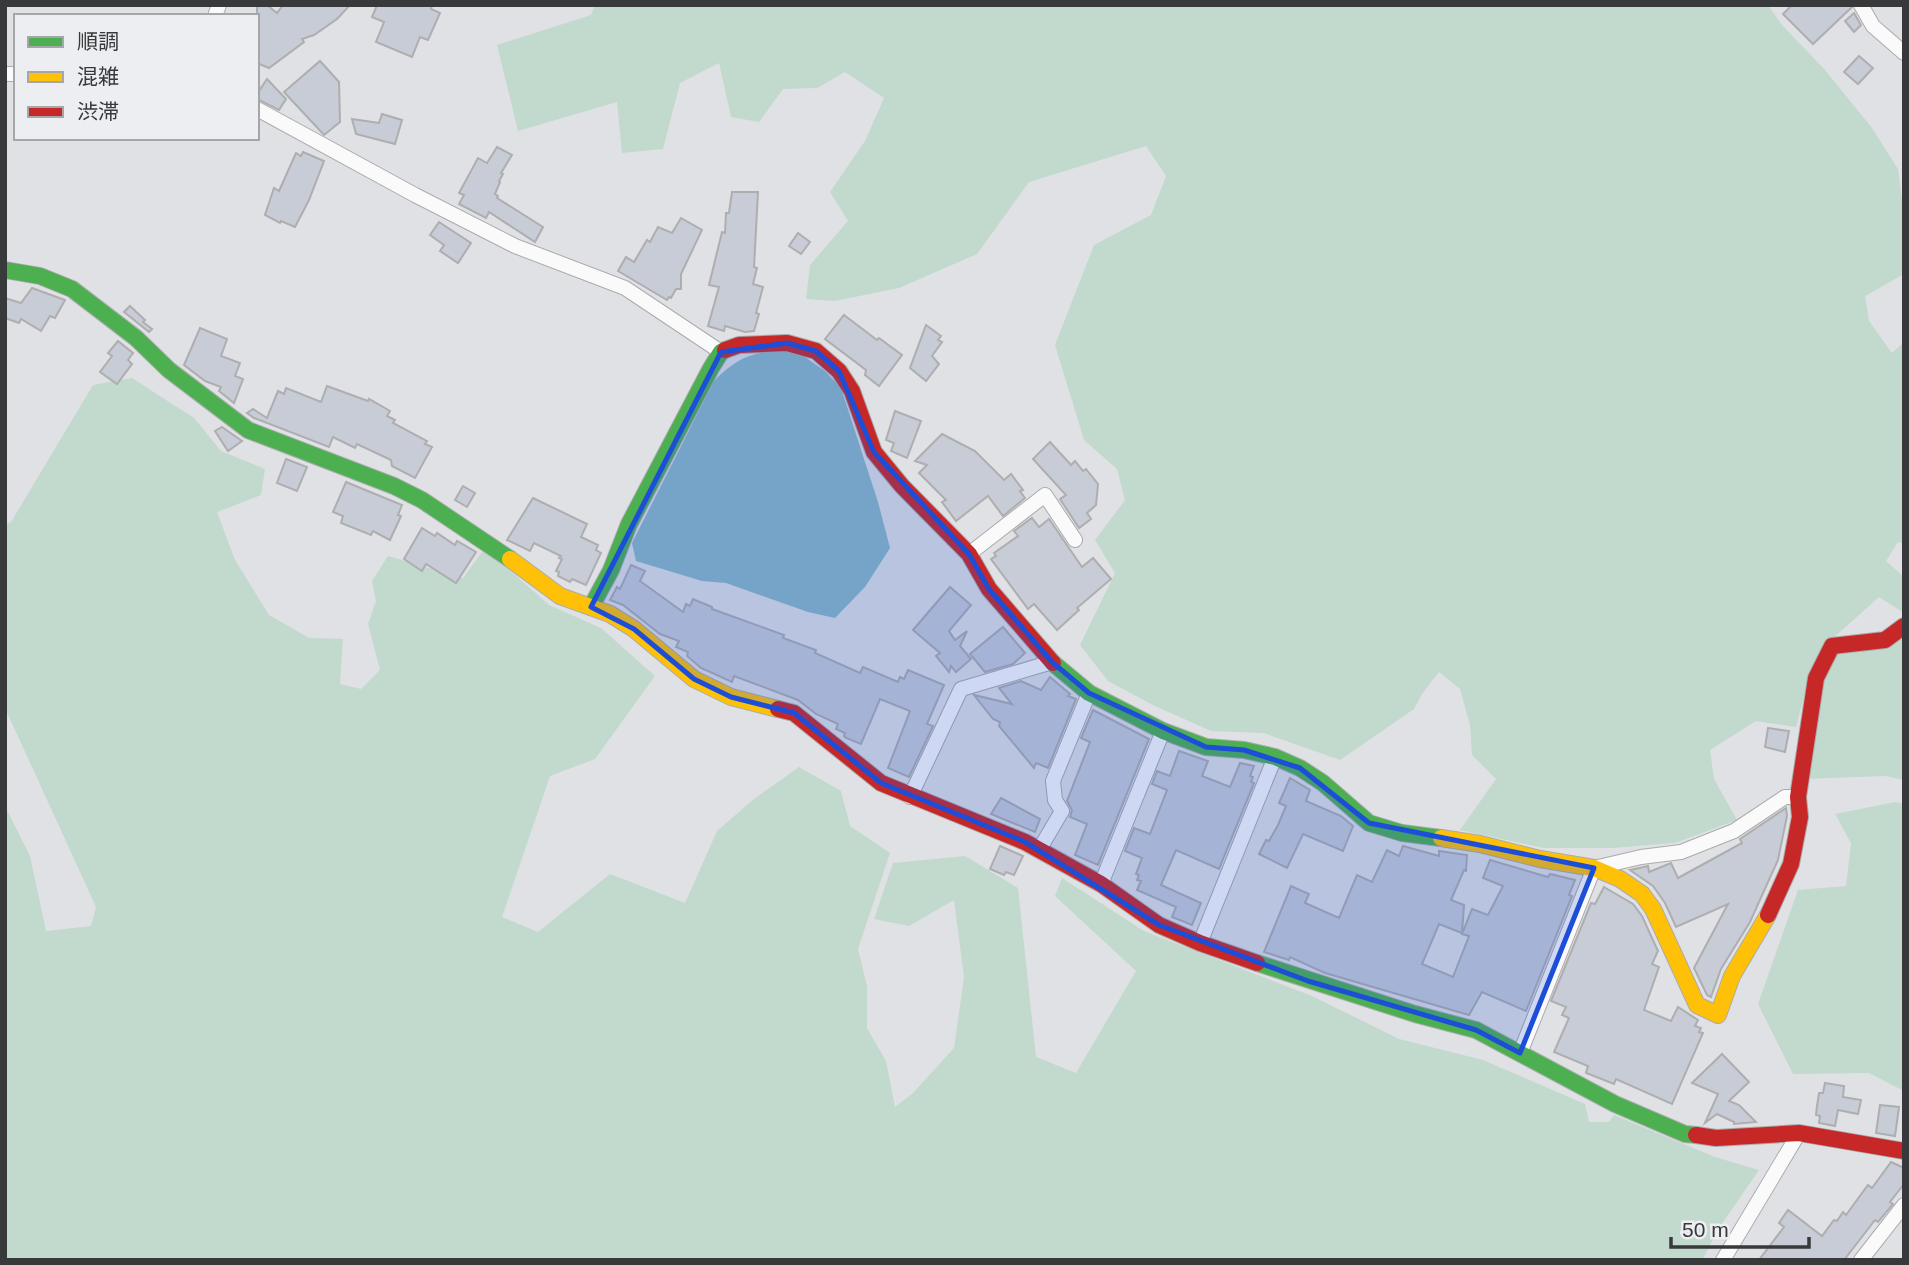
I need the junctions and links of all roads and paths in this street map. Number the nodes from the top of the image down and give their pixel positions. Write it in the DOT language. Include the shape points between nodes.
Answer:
graph roads {
  1 [pos="1861,5"];
  2 [pos="1904,53"];
  3 [pos="259,110"];
  4 [pos="5,270"];
  5 [pos="721,352"];
  6 [pos="1075,540"];
  7 [pos="969,554"];
  8 [pos="591,607"];
  9 [pos="1904,626"];
  10 [pos="1052,662"];
  11 [pos="1089,693"];
  12 [pos="1163,731"];
  13 [pos="1275,757"];
  14 [pos="911,797"];
  15 [pos="1798,797"];
  16 [pos="1039,850"];
  17 [pos="1594,868"];
  18 [pos="1101,884"];
  19 [pos="1200,943"];
  20 [pos="1520,1053"];
  21 [pos="1799,1133"];
  22 [pos="1904,1151"];
  23 [pos="1904,1205"];
  24 [pos="1723,1260"];
  25 [pos="1861,1260"];
  1 -- 2 [label="street" via="1873,26"];
  3 -- 5 [label="street" via="515,246 625,288"];
  4 -- 8 [label="street" via="40,276 72,289 248,430 422,500 560,596"];
  5 -- 7 [label="street" via="738,345 788,343 816,351 839,371 852,391 874,452"];
  5 -- 8 [label="street" via="629,524"];
  6 -- 7 [label="street" via="1045,495"];
  7 -- 10 [label="street" via="989,589"];
  8 -- 14 [label="street" via="634,629 694,679 731,697 794,713 881,783"];
  9 -- 15 [label="street" via="1885,640 1832,646 1816,678"];
  10 -- 11 [label="street"];
  10 -- 14 [label="street" via="961,689"];
  11 -- 12 [label="street"];
  11 -- 16 [label="street" via="1053,781 1055,800 1062,811"];
  12 -- 13 [label="street" via="1206,747"];
  12 -- 18 [label="street"];
  13 -- 17 [label="street" via="1323,783 1369,823"];
  13 -- 19 [label="street"];
  14 -- 16 [label="street"];
  15 -- 17 [label="street" via="1785,797 1734,831 1681,852"];
  15 -- 17 [label="street" via="1800,817 1791,864 1762,928 1732,976 1718,1015 1697,1005 1642,894"];
  16 -- 18 [label="street"];
  17 -- 20 [label="street"];
  18 -- 19 [label="street" via="1159,925"];
  19 -- 20 [label="street" via="1308,981 1476,1030"];
  20 -- 21 [label="street" via="1615,1104 1685,1134 1716,1138"];
  21 -- 22 [label="street"];
  21 -- 24 [label="street"];
  23 -- 25 [label="street"];
}
